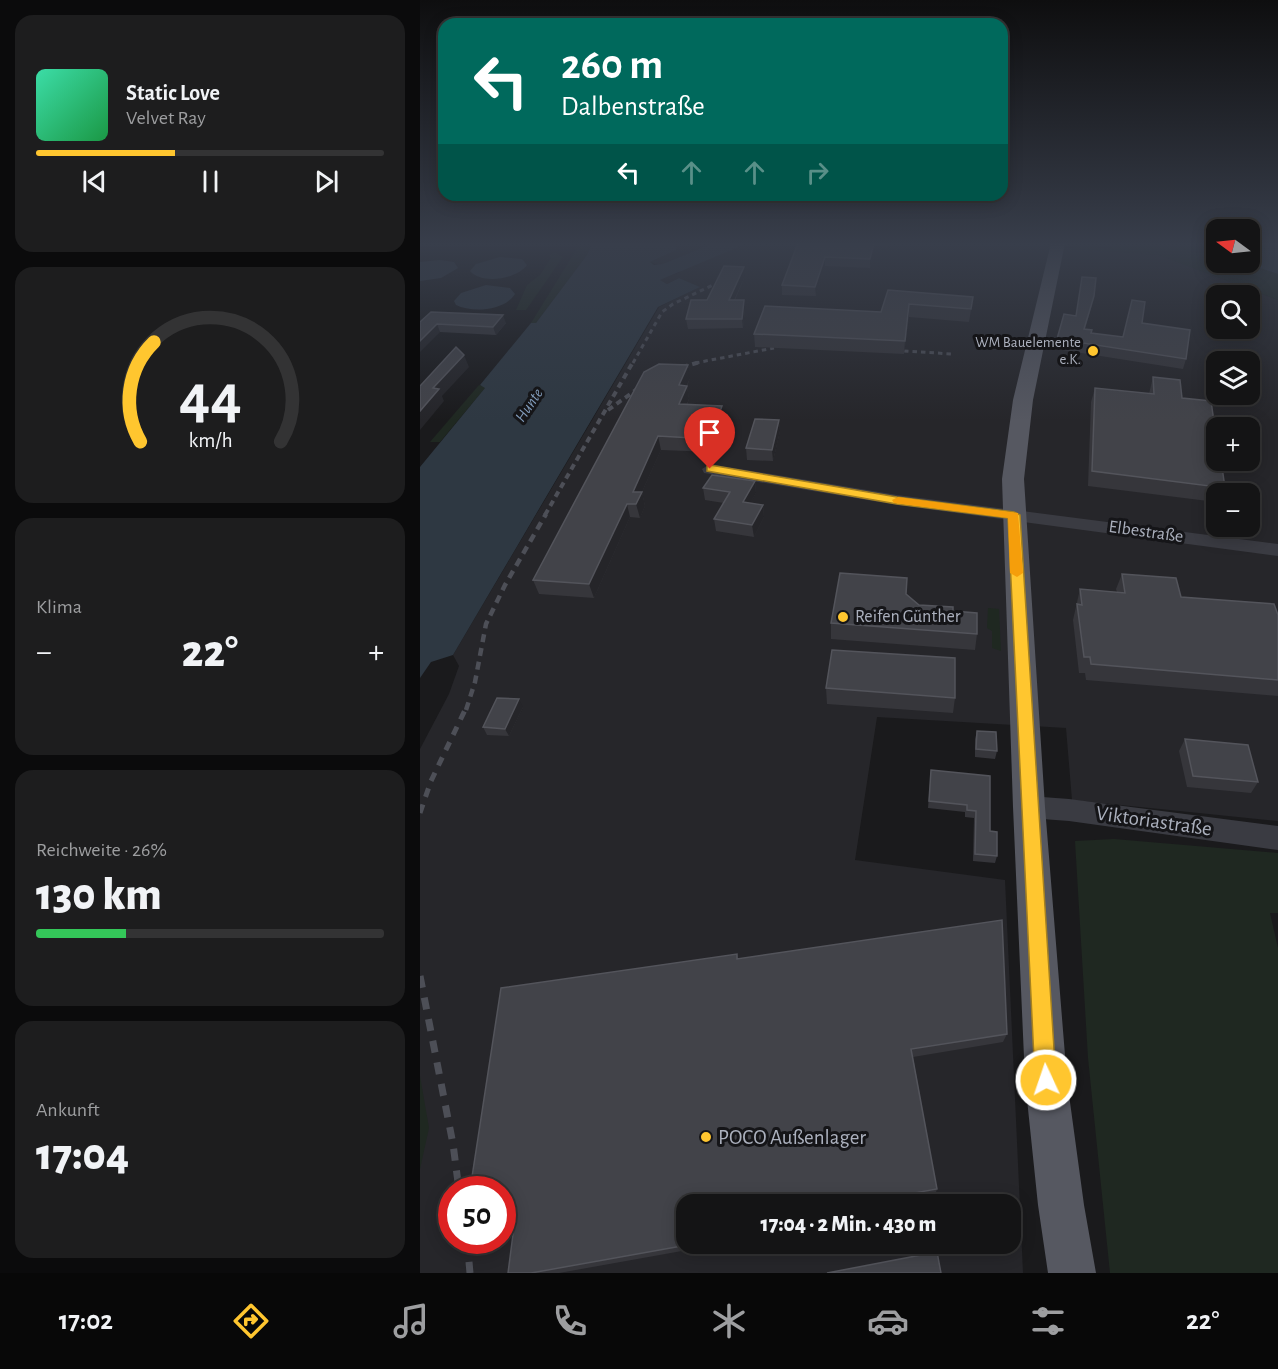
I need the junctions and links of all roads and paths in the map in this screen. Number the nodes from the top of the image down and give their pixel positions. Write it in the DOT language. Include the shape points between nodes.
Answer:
graph roads {
  1 [pos="1043,302"];
  2 [pos="710,469"];
  3 [pos="1014,515"];
  4 [pos="1278,550"];
  5 [pos="1029,807"];
  6 [pos="1278,838"];
  7 [pos="1072,1273"];
  1 -- 3 [label="main road" via="1017,435"];
  2 -- 3 [label="street, Elbestraße"];
  3 -- 4 [label="street, Elbestraße"];
  3 -- 5 [label="main road"];
  5 -- 6 [label="street, Viktoriastraße"];
  5 -- 7 [label="main road" via="1046,1080"];
}
